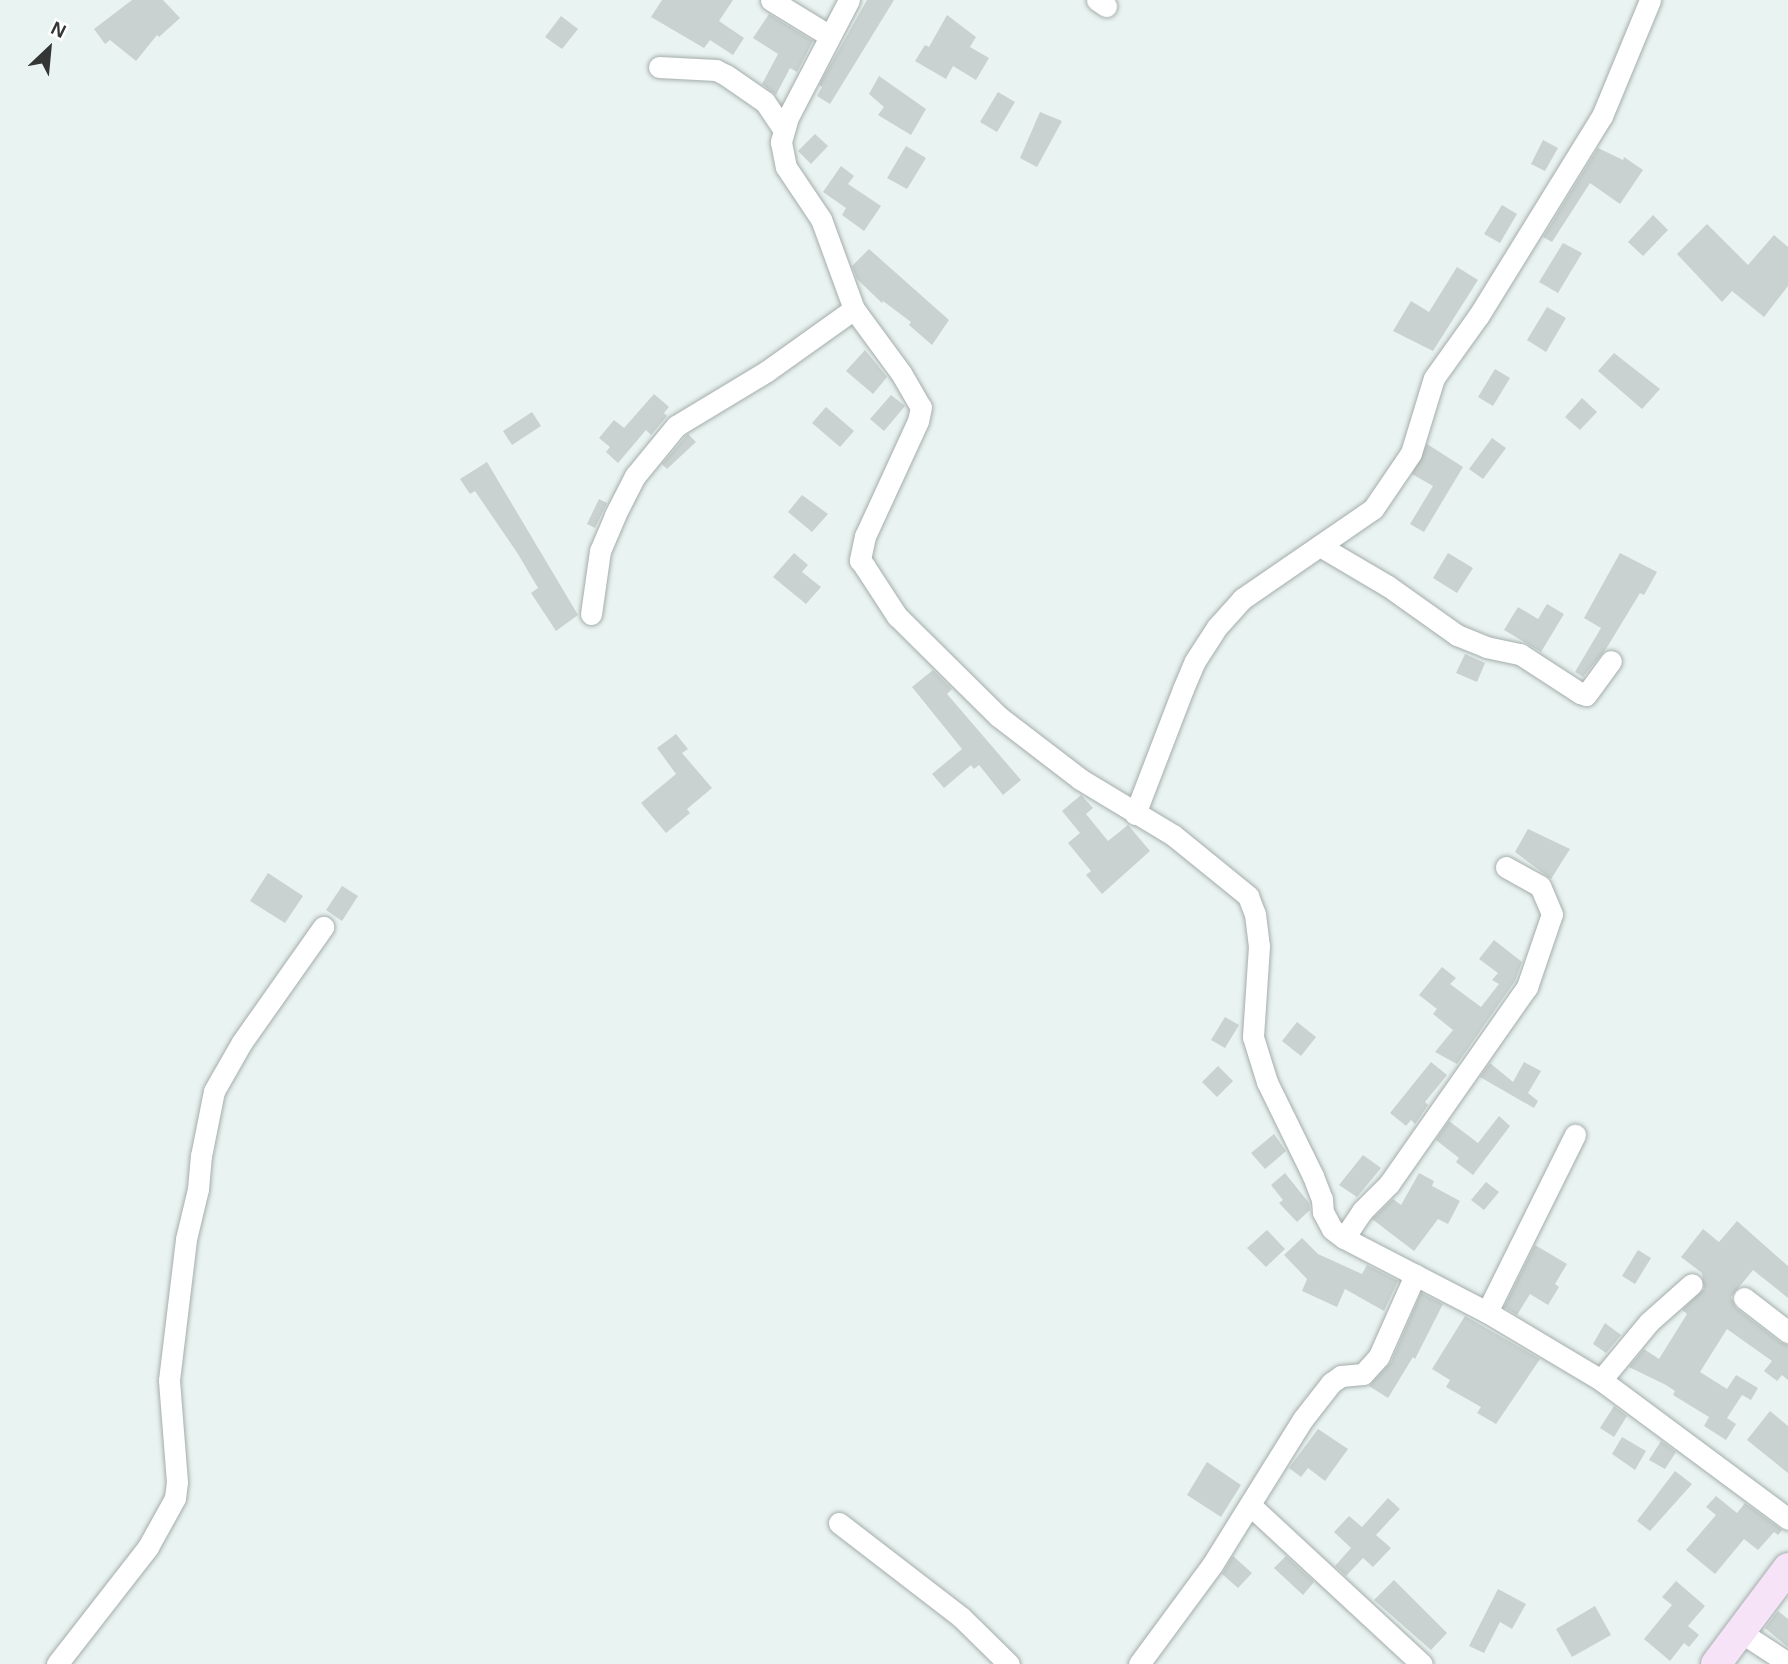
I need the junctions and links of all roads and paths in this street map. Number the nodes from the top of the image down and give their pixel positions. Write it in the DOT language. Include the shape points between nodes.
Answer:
graph roads {
  1 [pos="771,0"];
  2 [pos="849,0"];
  3 [pos="1650,0"];
  4 [pos="830,36"];
  5 [pos="659,67"];
  6 [pos="783,129"];
  7 [pos="854,309"];
  8 [pos="1320,546"];
  9 [pos="591,614"];
  10 [pos="1611,661"];
  11 [pos="1135,814"];
  12 [pos="1506,867"];
  13 [pos="323,927"];
  14 [pos="1575,1135"];
  15 [pos="1344,1238"];
  16 [pos="1415,1275"];
  17 [pos="1692,1283"];
  18 [pos="1744,1298"];
  19 [pos="1487,1312"];
  20 [pos="1788,1332"];
  21 [pos="1601,1380"];
  22 [pos="1250,1505"];
  23 [pos="1788,1519"];
  24 [pos="839,1523"];
  25 [pos="1786,1574"];
  26 [pos="1742,1633"];
  27 [pos="1788,1663"];
  28 [pos="57,1664"];
  29 [pos="1009,1664"];
  30 [pos="1139,1664"];
  31 [pos="1422,1664"];
  32 [pos="1716,1664"];
  1 -- 4 [label="street"];
  2 -- 4 [label="street"];
  3 -- 8 [label="street" via="1602,116 1479,315 1434,378 1411,453 1373,509"];
  4 -- 6 [label="street"];
  5 -- 6 [label="street" via="716,70 765,102"];
  6 -- 7 [label="street" via="786,167 821,219"];
  7 -- 9 [label="street" via="767,371 676,426 635,476 615,515 600,551"];
  7 -- 11 [label="street" via="901,373 921,411 865,536 860,559 897,616 998,716 1080,779"];
  8 -- 10 [label="street" via="1458,635 1520,654 1580,694 1586,695"];
  8 -- 11 [label="street" via="1242,599 1217,626 1195,661"];
  11 -- 15 [label="street" via="1173,835 1248,896 1259,946 1252,1037 1267,1082 1313,1176 1323,1212 1332,1229"];
  12 -- 15 [label="street" via="1540,886 1552,914 1527,987 1389,1184"];
  13 -- 28 [label="street" via="242,1042 214,1091 186,1239 169,1380 175,1498 148,1547"];
  14 -- 19 [label="street"];
  15 -- 16 [label="street"];
  16 -- 19 [label="street"];
  16 -- 22 [label="street" via="1379,1356 1363,1374 1341,1376 1331,1383"];
  17 -- 21 [label="street" via="1648,1322"];
  18 -- 20 [label="street"];
  19 -- 21 [label="street"];
  21 -- 23 [label="street"];
  22 -- 30 [label="street"];
  22 -- 31 [label="street"];
  24 -- 29 [label="street" via="961,1617"];
  25 -- 26 [label="main road"];
  26 -- 27 [label="street"];
  26 -- 32 [label="main road"];
}
